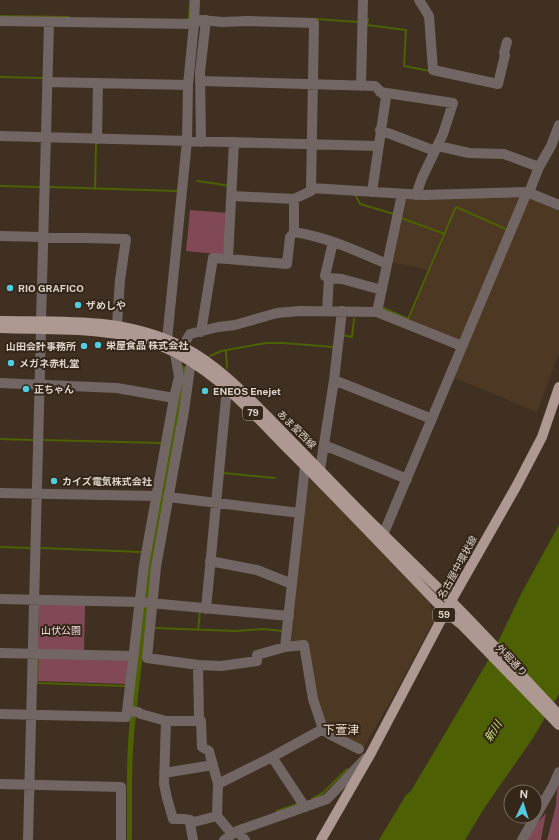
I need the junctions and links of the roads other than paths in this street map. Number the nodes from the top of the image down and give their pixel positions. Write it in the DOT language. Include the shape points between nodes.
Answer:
graph roads {
  1 [pos="195,0"];
  2 [pos="363,0"];
  3 [pos="419,0"];
  4 [pos="206,20"];
  5 [pos="0,21"];
  6 [pos="48,22"];
  7 [pos="194,24"];
  8 [pos="507,42"];
  9 [pos="200,81"];
  10 [pos="47,82"];
  11 [pos="98,83"];
  12 [pos="188,85"];
  13 [pos="313,85"];
  14 [pos="361,86"];
  15 [pos="380,92"];
  16 [pos="559,125"];
  17 [pos="380,130"];
  18 [pos="0,136"];
  19 [pos="46,137"];
  20 [pos="97,138"];
  21 [pos="187,141"];
  22 [pos="201,142"];
  23 [pos="234,142"];
  24 [pos="312,144"];
  25 [pos="378,146"];
  26 [pos="437,149"];
  27 [pos="539,167"];
  28 [pos="311,188"];
  29 [pos="372,192"];
  30 [pos="527,192"];
  31 [pos="402,194"];
  32 [pos="416,195"];
  33 [pos="232,196"];
  34 [pos="294,199"];
  35 [pos="559,204"];
  36 [pos="294,232"];
  37 [pos="0,236"];
  38 [pos="43,237"];
  39 [pos="332,242"];
  40 [pos="228,259"];
  41 [pos="387,264"];
  42 [pos="329,278"];
  43 [pos="382,290"];
  44 [pos="327,310"];
  45 [pos="342,311"];
  46 [pos="377,312"];
  47 [pos="0,321"];
  48 [pos="117,325"];
  49 [pos="41,326"];
  50 [pos="0,328"];
  51 [pos="201,332"];
  52 [pos="167,340"];
  53 [pos="462,346"];
  54 [pos="179,350"];
  55 [pos="194,362"];
  56 [pos="334,380"];
  57 [pos="0,383"];
  58 [pos="39,384"];
  59 [pos="559,387"];
  60 [pos="227,388"];
  61 [pos="174,398"];
  62 [pos="432,420"];
  63 [pos="324,445"];
  64 [pos="305,466"];
  65 [pos="320,470"];
  66 [pos="407,479"];
  67 [pos="0,493"];
  68 [pos="36,495"];
  69 [pos="156,496"];
  70 [pos="168,497"];
  71 [pos="216,503"];
  72 [pos="300,513"];
  73 [pos="383,535"];
  74 [pos="210,561"];
  75 [pos="292,584"];
  76 [pos="0,599"];
  77 [pos="34,600"];
  78 [pos="451,601"];
  79 [pos="146,602"];
  80 [pos="206,609"];
  81 [pos="446,612"];
  82 [pos="289,616"];
  83 [pos="465,622"];
  84 [pos="285,647"];
  85 [pos="0,653"];
  86 [pos="32,653"];
  87 [pos="133,656"];
  88 [pos="198,665"];
  89 [pos="131,712"];
  90 [pos="0,714"];
  91 [pos="31,714"];
  92 [pos="559,714"];
  93 [pos="166,721"];
  94 [pos="201,721"];
  95 [pos="559,725"];
  96 [pos="323,729"];
  97 [pos="359,749"];
  98 [pos="371,753"];
  99 [pos="272,758"];
  100 [pos="213,766"];
  101 [pos="559,772"];
  102 [pos="164,773"];
  103 [pos="0,784"];
  104 [pos="29,784"];
  105 [pos="218,784"];
  106 [pos="305,807"];
  107 [pos="216,816"];
  108 [pos="190,823"];
  109 [pos="231,835"];
  110 [pos="28,840"];
  111 [pos="121,840"];
  112 [pos="193,840"];
  113 [pos="245,840"];
  114 [pos="321,840"];
  115 [pos="522,840"];
  1 -- 7 [label="street"];
  2 -- 14 [label="street"];
  3 -- 8 [label="street" via="429,16 433,70 498,84"];
  4 -- 7 [label="street"];
  4 -- 9 [label="street"];
  4 -- 13 [label="street" via="314,23"];
  5 -- 6 [label="street"];
  6 -- 7 [label="street"];
  6 -- 10 [label="street"];
  7 -- 12 [label="street"];
  9 -- 13 [label="street"];
  9 -- 22 [label="street"];
  10 -- 11 [label="street"];
  10 -- 19 [label="street"];
  11 -- 12 [label="street"];
  11 -- 20 [label="street"];
  12 -- 21 [label="street"];
  13 -- 14 [label="street"];
  13 -- 24 [label="street"];
  14 -- 15 [label="street" via="375,86"];
  15 -- 17 [label="street" via="386,97"];
  15 -- 26 [label="street" via="453,103"];
  16 -- 27 [label="street"];
  17 -- 25 [label="street"];
  17 -- 26 [label="street"];
  18 -- 19 [label="street"];
  19 -- 20 [label="street"];
  19 -- 38 [label="street"];
  20 -- 21 [label="street"];
  21 -- 22 [label="street"];
  21 -- 52 [label="street"];
  22 -- 23 [label="street"];
  23 -- 24 [label="street"];
  23 -- 33 [label="street"];
  24 -- 25 [label="street"];
  24 -- 28 [label="street"];
  25 -- 29 [label="street"];
  26 -- 27 [label="street" via="504,154"];
  26 -- 32 [label="street"];
  27 -- 30 [label="street"];
  28 -- 29 [label="street"];
  28 -- 34 [label="street" via="311,191"];
  29 -- 31 [label="street"];
  30 -- 32 [label="street"];
  30 -- 35 [label="street"];
  30 -- 53 [label="street"];
  31 -- 32 [label="street"];
  31 -- 41 [label="street"];
  33 -- 34 [label="street"];
  33 -- 40 [label="street"];
  34 -- 36 [label="street"];
  36 -- 39 [label="street"];
  36 -- 40 [label="street" via="290,237 287,264"];
  37 -- 38 [label="street"];
  38 -- 48 [label="street" via="126,239"];
  38 -- 49 [label="street"];
  39 -- 41 [label="street"];
  39 -- 42 [label="street" via="325,276"];
  40 -- 51 [label="street" via="212,258"];
  41 -- 43 [label="street"];
  42 -- 43 [label="street"];
  42 -- 44 [label="street"];
  43 -- 46 [label="street"];
  44 -- 45 [label="street"];
  44 -- 51 [label="street" via="278,313"];
  45 -- 46 [label="street"];
  45 -- 56 [label="street"];
  46 -- 53 [label="street"];
  47 -- 49 [label="main road, あま愛西線 / 79"];
  48 -- 49 [label="main road, あま愛西線 / 79" via="99,323"];
  48 -- 52 [label="main road, あま愛西線 / 79"];
  49 -- 50 [label="main road, あま愛西線 / 79"];
  49 -- 54 [label="main road, あま愛西線 / 79" via="117,334"];
  49 -- 58 [label="street"];
  51 -- 54 [label="street" via="190,334"];
  52 -- 54 [label="main road, あま愛西線 / 79"];
  53 -- 62 [label="street"];
  54 -- 55 [label="main road, あま愛西線 / 79"];
  54 -- 61 [label="street" via="179,372"];
  54 -- 65 [label="main road, あま愛西線 / 79" via="207,361 234,384"];
  55 -- 60 [label="main road, あま愛西線 / 79"];
  55 -- 70 [label="street" via="190,368"];
  56 -- 62 [label="street"];
  56 -- 63 [label="street"];
  57 -- 58 [label="street"];
  58 -- 61 [label="street" via="117,388"];
  58 -- 68 [label="street"];
  59 -- 78 [label="main road, 名古屋中環状線 / 59" via="542,437"];
  60 -- 64 [label="main road, あま愛西線 / 79"];
  60 -- 71 [label="street"];
  61 -- 69 [label="street"];
  62 -- 66 [label="street"];
  63 -- 65 [label="street"];
  63 -- 66 [label="street"];
  64 -- 72 [label="street"];
  64 -- 81 [label="main road, あま愛西線 / 79"];
  65 -- 73 [label="main road, あま愛西線 / 79"];
  66 -- 73 [label="street"];
  67 -- 68 [label="street"];
  68 -- 69 [label="street"];
  68 -- 77 [label="street"];
  69 -- 79 [label="street" via="144,565"];
  70 -- 71 [label="street"];
  70 -- 79 [label="street" via="156,567"];
  71 -- 72 [label="street"];
  71 -- 74 [label="street"];
  72 -- 75 [label="street"];
  73 -- 78 [label="main road, あま愛西線 / 79"];
  74 -- 75 [label="street" via="257,570"];
  74 -- 80 [label="street"];
  75 -- 82 [label="street"];
  76 -- 77 [label="street"];
  77 -- 79 [label="street"];
  77 -- 86 [label="street"];
  78 -- 81 [label="main road, 名古屋中環状線 / 59"];
  78 -- 83 [label="main road, 外堀通り"];
  79 -- 80 [label="street"];
  79 -- 87 [label="street"];
  79 -- 88 [label="street" via="147,658"];
  80 -- 82 [label="street"];
  81 -- 83 [label="main road, 外堀通り"];
  81 -- 98 [label="main road, 名古屋中環状線 / 59"];
  82 -- 84 [label="street"];
  83 -- 92 [label="main road, 外堀通り"];
  83 -- 95 [label="main road, 外堀通り"];
  84 -- 88 [label="street" via="257,655 257,661 221,666"];
  84 -- 96 [label="street" via="304,646 313,699"];
  85 -- 86 [label="street"];
  86 -- 87 [label="street"];
  86 -- 91 [label="street"];
  87 -- 89 [label="street"];
  88 -- 94 [label="street"];
  89 -- 91 [label="street" via="126,717"];
  89 -- 93 [label="street"];
  90 -- 91 [label="street"];
  91 -- 104 [label="street"];
  93 -- 94 [label="street"];
  93 -- 102 [label="street"];
  94 -- 100 [label="street" via="202,747 209,751"];
  96 -- 97 [label="street"];
  96 -- 99 [label="street"];
  98 -- 106 [label="street" via="326,799"];
  98 -- 114 [label="main road, 名古屋中環状線 / 59"];
  99 -- 105 [label="street"];
  99 -- 106 [label="street"];
  100 -- 102 [label="street"];
  100 -- 105 [label="street"];
  101 -- 115 [label="street"];
  102 -- 108 [label="street" via="173,819 190,820"];
  103 -- 104 [label="street"];
  104 -- 110 [label="street"];
  104 -- 111 [label="street" via="121,787"];
  105 -- 107 [label="street"];
  106 -- 109 [label="street"];
  107 -- 108 [label="street"];
  107 -- 109 [label="street"];
  108 -- 112 [label="street"];
  109 -- 113 [label="street"];
}
